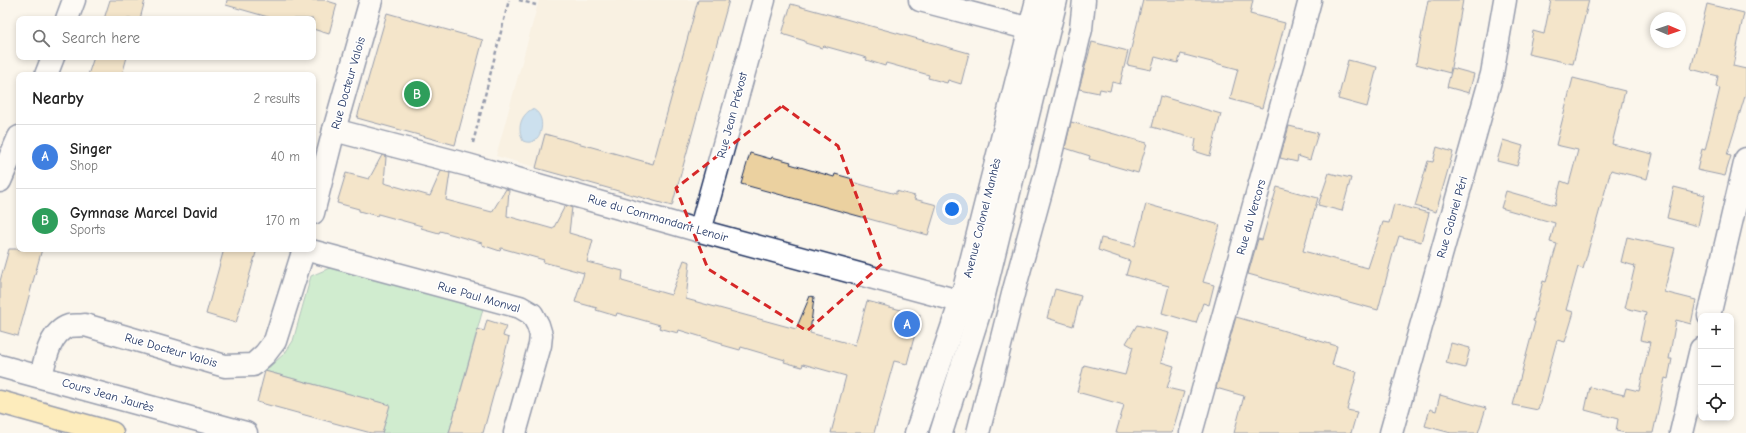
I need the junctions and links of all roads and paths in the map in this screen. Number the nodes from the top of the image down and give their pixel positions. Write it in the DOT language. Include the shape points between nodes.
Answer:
graph roads {
  1 [pos="74,0"];
  2 [pos="371,0"];
  3 [pos="509,0"];
  4 [pos="518,0"];
  5 [pos="764,0"];
  6 [pos="920,0"];
  7 [pos="1036,0"];
  8 [pos="1056,0"];
  9 [pos="1084,0"];
  10 [pos="1310,0"];
  11 [pos="1505,0"];
  12 [pos="536,5"];
  13 [pos="68,16"];
  14 [pos="1038,31"];
  15 [pos="52,60"];
  16 [pos="47,72"];
  17 [pos="334,130"];
  18 [pos="16,144"];
  19 [pos="1746,159"];
  20 [pos="468,165"];
  21 [pos="0,182"];
  22 [pos="316,201"];
  23 [pos="700,231"];
  24 [pos="303,252"];
  25 [pos="315,252"];
  26 [pos="971,304"];
  27 [pos="1710,313"];
  28 [pos="1698,362"];
  29 [pos="0,366"];
  30 [pos="935,374"];
  31 [pos="41,376"];
  32 [pos="0,402"];
  33 [pos="216,425"];
  34 [pos="112,433"];
  35 [pos="190,433"];
  36 [pos="246,433"];
  37 [pos="515,433"];
  38 [pos="916,433"];
  39 [pos="928,433"];
  40 [pos="941,433"];
  41 [pos="978,433"];
  42 [pos="1191,433"];
  43 [pos="1391,433"];
  44 [pos="1681,433"];
  1 -- 13 [label="street"];
  2 -- 17 [label="street, Rue Docteur Valois"];
  3 -- 20 [label="path"];
  4 -- 12 [label="path"];
  5 -- 23 [label="street, Rue Jean Prévost"];
  6 -- 14 [label="street"];
  7 -- 14 [label="street, Avenue Colonel Manhès"];
  8 -- 14 [label="street, Avenue Colonel Manhès"];
  9 -- 41 [label="street" via="1081,29 1050,159"];
  10 -- 42 [label="street, Rue du Vercors"];
  11 -- 43 [label="street, Rue Gabriel Péri" via="1492,74"];
  14 -- 26 [label="street, Avenue Colonel Manhès"];
  15 -- 16 [label="street"];
  17 -- 20 [label="street, Rue du Commandant Lenoir"];
  17 -- 22 [label="street, Rue Docteur Valois"];
  18 -- 21 [label="street"];
  19 -- 27 [label="street"];
  20 -- 23 [label="street, Rue du Commandant Lenoir"];
  23 -- 26 [label="street, Rue du Commandant Lenoir"];
  24 -- 31 [label="street, Rue Docteur Valois" via="275,341 252,365 225,366 85,325 68,326 57,334 48,350"];
  25 -- 37 [label="street, Rue Paul Monval" via="520,307 532,314 541,335 540,345"];
  26 -- 30 [label="street, Avenue Colonel Manhès"];
  26 -- 40 [label="street, Avenue Colonel Manhès"];
  28 -- 44 [label="street"];
  29 -- 31 [label="street, Cours Jean Jaurès"];
  30 -- 38 [label="street, Avenue Colonel Manhès"];
  30 -- 39 [label="street" via="938,404"];
  31 -- 33 [label="street, Cours Jean Jaurès"];
  32 -- 34 [label="main road"];
  33 -- 35 [label="street"];
  33 -- 36 [label="street, Cours Jean Jaurès"];
}
